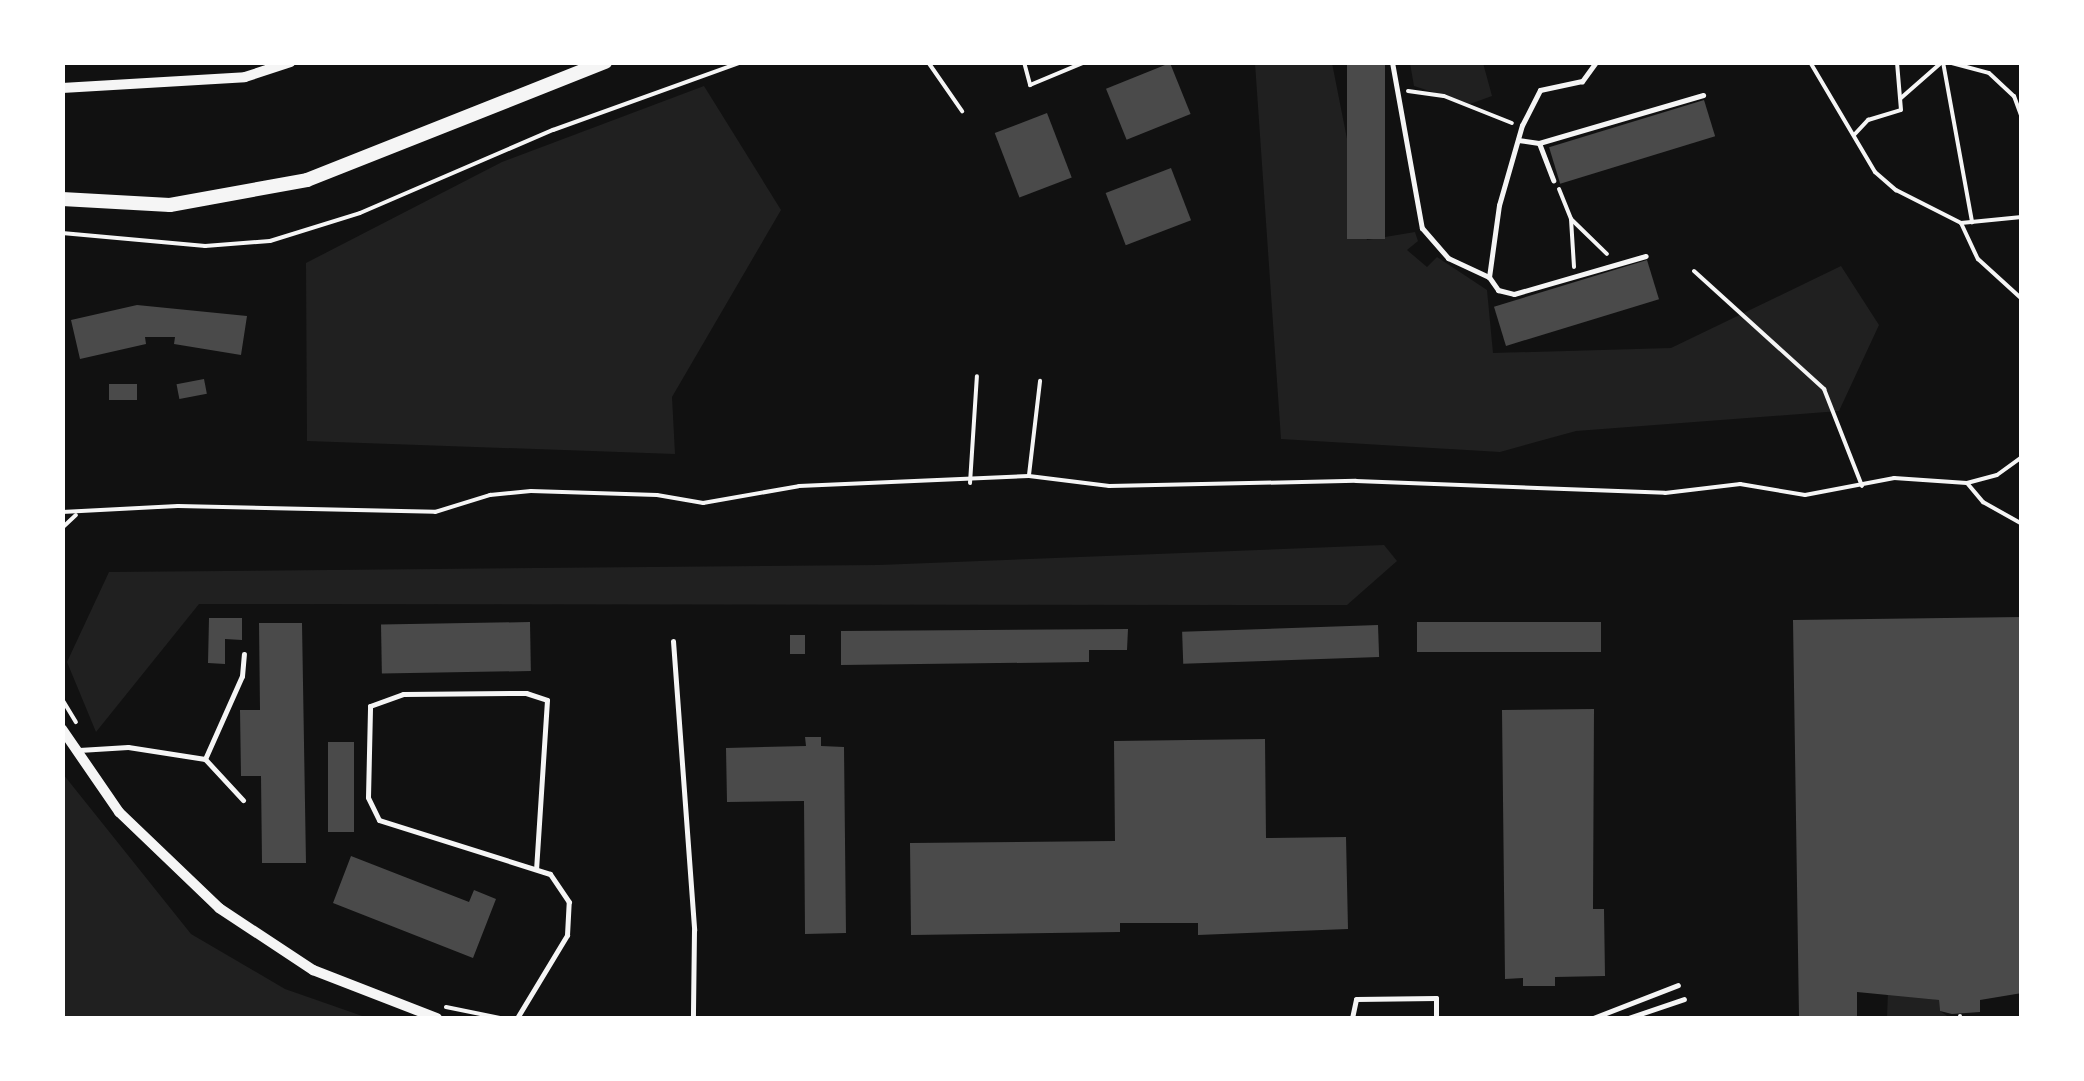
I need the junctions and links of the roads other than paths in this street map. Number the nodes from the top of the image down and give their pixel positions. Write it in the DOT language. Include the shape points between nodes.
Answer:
graph roads {
  1 [pos="291,62"];
  2 [pos="358,62"];
  3 [pos="379,62"];
  4 [pos="604,62"];
  5 [pos="1392,62"];
  6 [pos="1596,62"];
  7 [pos="62,88"];
  8 [pos="1703,96"];
  9 [pos="1518,140"];
  10 [pos="1539,143"];
  11 [pos="1553,180"];
  12 [pos="62,199"];
  13 [pos="1646,256"];
  14 [pos="1488,277"];
  15 [pos="673,641"];
  16 [pos="244,654"];
  17 [pos="62,729"];
  18 [pos="76,750"];
  19 [pos="205,760"];
  20 [pos="244,800"];
  21 [pos="536,869"];
  22 [pos="1678,984"];
  23 [pos="1684,999"];
  24 [pos="437,1018"];
  25 [pos="517,1018"];
  26 [pos="692,1018"];
  27 [pos="1352,1018"];
  28 [pos="1436,1018"];
  29 [pos="1593,1018"];
  30 [pos="1628,1018"];
  1 -- 7 [label="street" via="245,77"];
  2 -- 3 [label="lane"];
  4 -- 12 [label="main road" via="404,147 289,185 170,205"];
  5 -- 14 [label="lane" via="1422,228 1448,258"];
  6 -- 9 [label="lane" via="1582,81 1540,90"];
  8 -- 10 [label="lane"];
  9 -- 10 [label="lane"];
  9 -- 14 [label="lane"];
  10 -- 11 [label="lane"];
  13 -- 14 [label="lane" via="1514,294 1498,290"];
  15 -- 26 [label="lane" via="694,930"];
  16 -- 19 [label="lane" via="242,676"];
  17 -- 18 [label="street"];
  18 -- 19 [label="lane"];
  18 -- 24 [label="street" via="143,838 230,916 313,970"];
  19 -- 20 [label="lane"];
  21 -- 21 [label="lane" via="379,820 368,798 370,706 403,694 526,693 546,700 550,718"];
  21 -- 25 [label="lane" via="550,874 569,902 567,935"];
  22 -- 29 [label="lane"];
  23 -- 30 [label="lane"];
  27 -- 28 [label="lane" via="1356,998 1436,998"];
}
